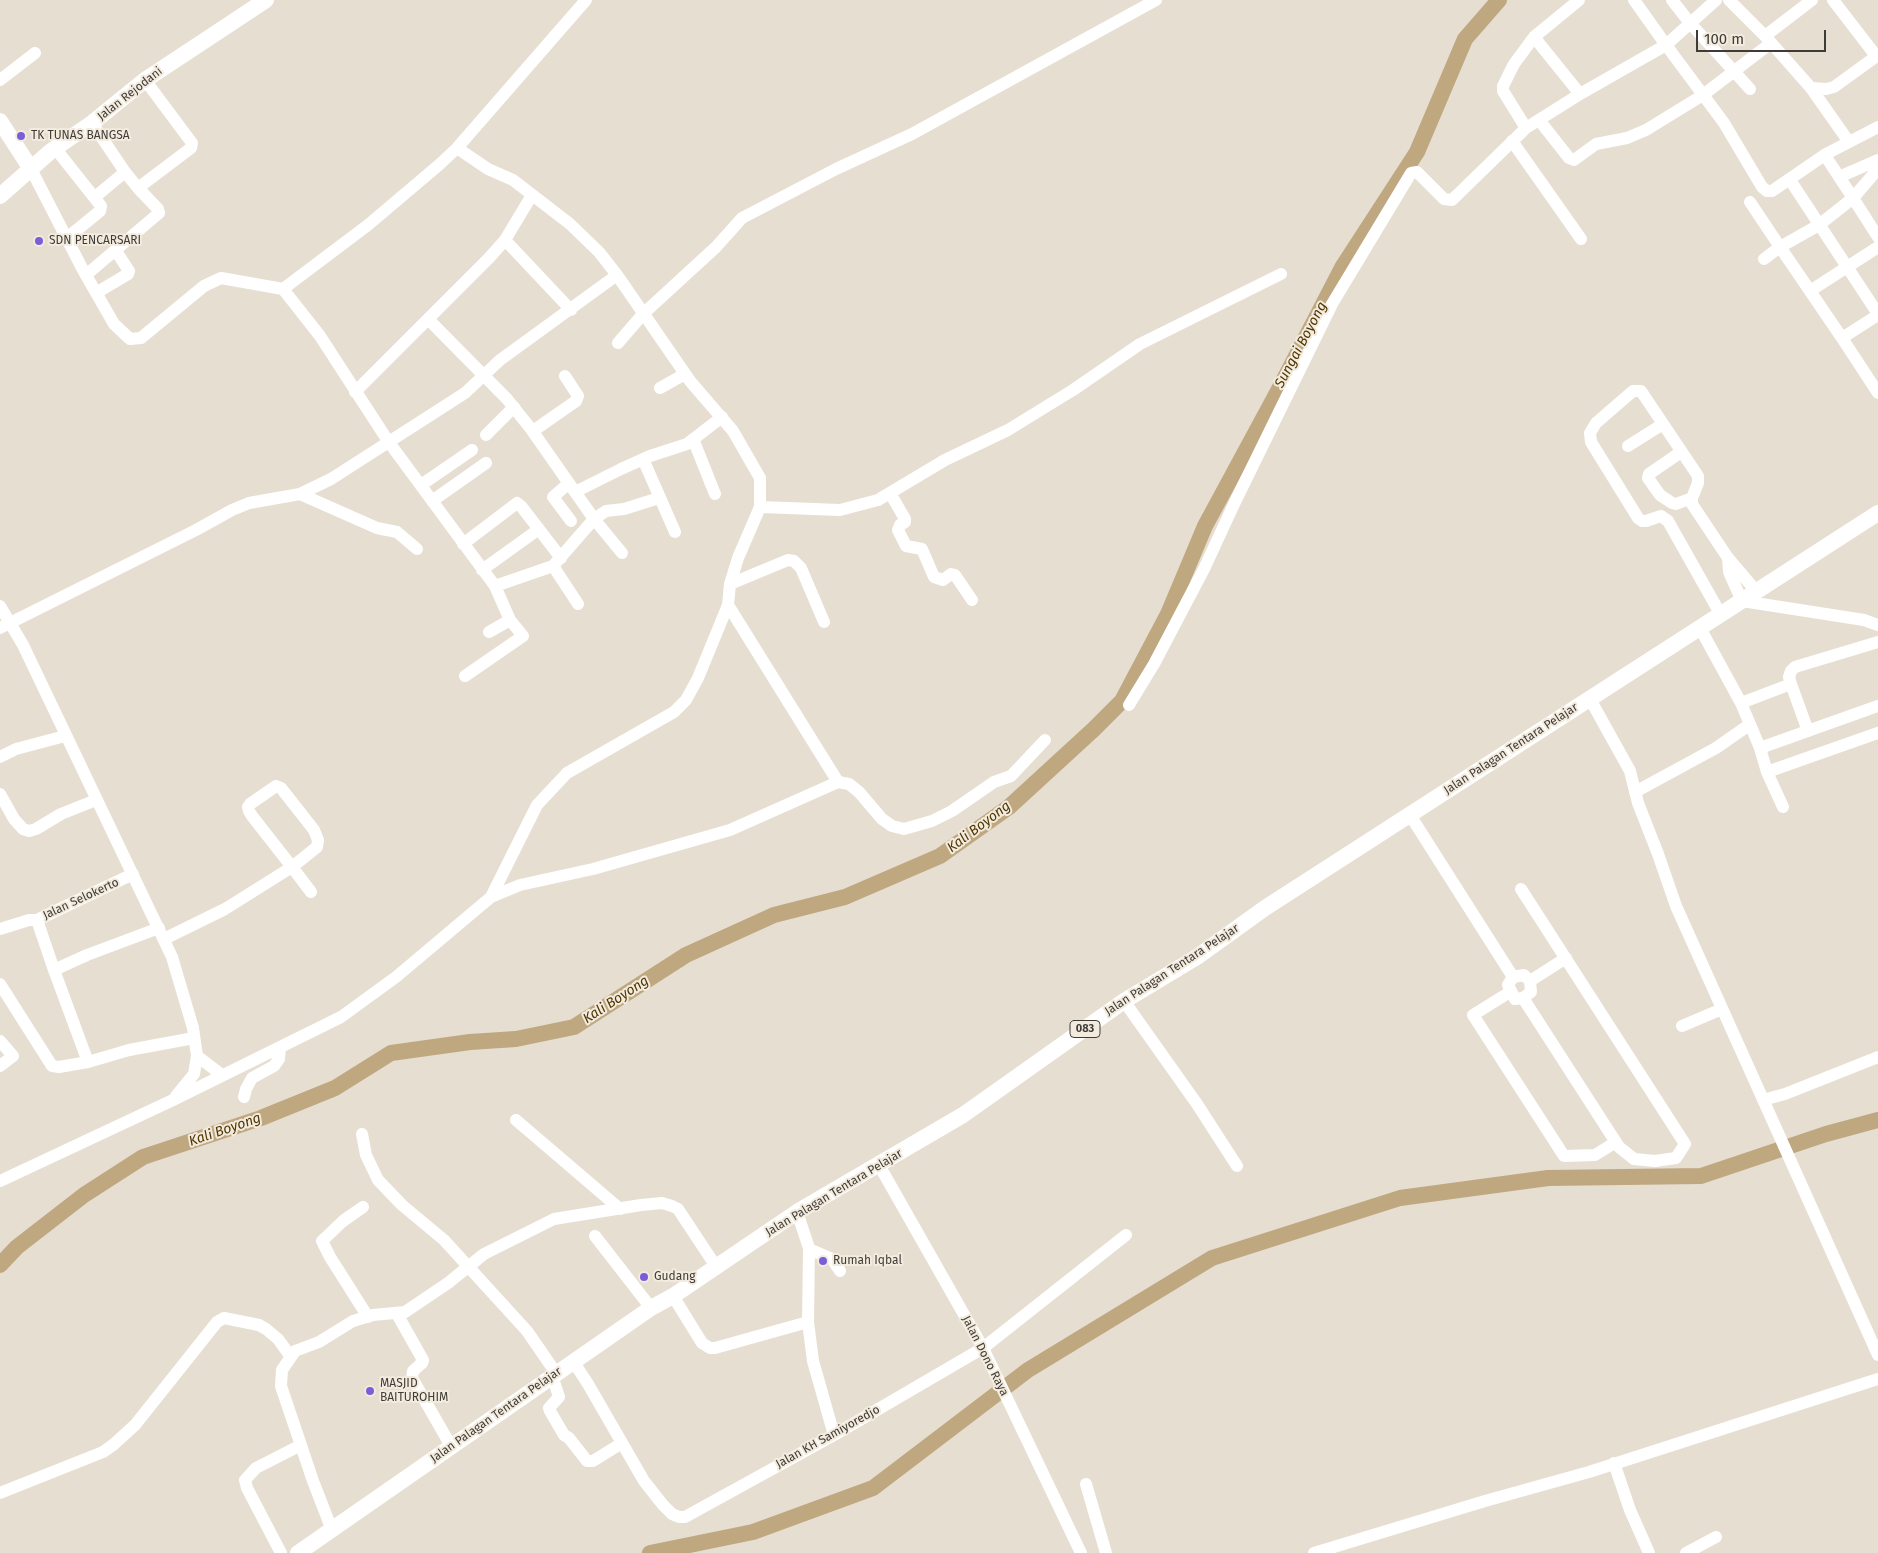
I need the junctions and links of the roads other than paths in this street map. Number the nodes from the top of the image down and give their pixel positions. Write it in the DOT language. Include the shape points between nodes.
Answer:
graph roads {
  1 [pos="266,0"];
  2 [pos="586,0"];
  3 [pos="1156,0"];
  4 [pos="1579,0"];
  5 [pos="1634,0"];
  6 [pos="1672,0"];
  7 [pos="1716,0"];
  8 [pos="1729,0"];
  9 [pos="1812,0"];
  10 [pos="1833,0"];
  11 [pos="1690,23"];
  12 [pos="1534,37"];
  13 [pos="1768,40"];
  14 [pos="1666,44"];
  15 [pos="35,53"];
  16 [pos="1878,55"];
  17 [pos="1734,72"];
  18 [pos="0,80"];
  19 [pos="145,80"];
  20 [pos="1811,88"];
  21 [pos="1750,89"];
  22 [pos="1580,94"];
  23 [pos="1703,95"];
  24 [pos="1539,120"];
  25 [pos="0,121"];
  26 [pos="92,123"];
  27 [pos="1878,127"];
  28 [pos="1526,128"];
  29 [pos="1512,141"];
  30 [pos="1849,142"];
  31 [pos="55,148"];
  32 [pos="457,148"];
  33 [pos="1828,160"];
  34 [pos="1878,160"];
  35 [pos="31,169"];
  36 [pos="1878,169"];
  37 [pos="125,172"];
  38 [pos="1839,177"];
  39 [pos="1792,183"];
  40 [pos="138,188"];
  41 [pos="532,195"];
  42 [pos="0,196"];
  43 [pos="95,197"];
  44 [pos="1853,198"];
  45 [pos="1750,202"];
  46 [pos="1818,225"];
  47 [pos="1878,237"];
  48 [pos="67,238"];
  49 [pos="1581,239"];
  50 [pos="505,240"];
  51 [pos="1878,247"];
  52 [pos="1780,248"];
  53 [pos="116,251"];
  54 [pos="1764,259"];
  55 [pos="1846,267"];
  56 [pos="617,274"];
  57 [pos="1281,274"];
  58 [pos="86,275"];
  59 [pos="283,289"];
  60 [pos="1810,291"];
  61 [pos="96,293"];
  62 [pos="571,310"];
  63 [pos="643,314"];
  64 [pos="1878,314"];
  65 [pos="428,319"];
  66 [pos="1842,338"];
  67 [pos="618,344"];
  68 [pos="685,374"];
  69 [pos="485,375"];
  70 [pos="566,376"];
  71 [pos="660,388"];
  72 [pos="356,392"];
  73 [pos="1878,393"];
  74 [pos="514,407"];
  75 [pos="722,417"];
  76 [pos="1663,424"];
  77 [pos="533,431"];
  78 [pos="486,435"];
  79 [pos="693,439"];
  80 [pos="388,441"];
  81 [pos="1628,446"];
  82 [pos="472,450"];
  83 [pos="1681,452"];
  84 [pos="644,459"];
  85 [pos="486,463"];
  86 [pos="421,485"];
  87 [pos="572,488"];
  88 [pos="890,493"];
  89 [pos="300,494"];
  90 [pos="715,494"];
  91 [pos="659,498"];
  92 [pos="1692,498"];
  93 [pos="432,501"];
  94 [pos="760,507"];
  95 [pos="1878,513"];
  96 [pos="594,520"];
  97 [pos="571,521"];
  98 [pos="539,529"];
  99 [pos="675,532"];
  100 [pos="462,544"];
  101 [pos="417,549"];
  102 [pos="622,553"];
  103 [pos="1728,558"];
  104 [pos="557,562"];
  105 [pos="482,570"];
  106 [pos="730,584"];
  107 [pos="495,586"];
  108 [pos="1756,591"];
  109 [pos="972,600"];
  110 [pos="1742,601"];
  111 [pos="578,604"];
  112 [pos="728,605"];
  113 [pos="0,606"];
  114 [pos="1721,616"];
  115 [pos="510,620"];
  116 [pos="824,622"];
  117 [pos="5,625"];
  118 [pos="1878,625"];
  119 [pos="1700,628"];
  120 [pos="489,632"];
  121 [pos="1878,642"];
  122 [pos="465,676"];
  123 [pos="1791,684"];
  124 [pos="1590,699"];
  125 [pos="1741,703"];
  126 [pos="1129,705"];
  127 [pos="1878,706"];
  128 [pos="1749,725"];
  129 [pos="1808,731"];
  130 [pos="1878,733"];
  131 [pos="65,736"];
  132 [pos="1045,740"];
  133 [pos="1760,748"];
  134 [pos="0,757"];
  135 [pos="1767,772"];
  136 [pos="838,782"];
  137 [pos="1635,792"];
  138 [pos="0,794"];
  139 [pos="96,800"];
  140 [pos="1783,807"];
  141 [pos="1410,815"];
  142 [pos="292,867"];
  143 [pos="133,874"];
  144 [pos="1521,889"];
  145 [pos="311,892"];
  146 [pos="491,897"];
  147 [pos="37,920"];
  148 [pos="0,929"];
  149 [pos="161,934"];
  150 [pos="1566,958"];
  151 [pos="54,970"];
  152 [pos="1513,977"];
  153 [pos="1530,981"];
  154 [pos="2,991"];
  155 [pos="1510,992"];
  156 [pos="1523,998"];
  157 [pos="1124,1001"];
  158 [pos="1722,1009"];
  159 [pos="1682,1026"];
  160 [pos="194,1038"];
  161 [pos="0,1041"];
  162 [pos="280,1047"];
  163 [pos="197,1056"];
  164 [pos="1878,1056"];
  165 [pos="88,1062"];
  166 [pos="0,1066"];
  167 [pos="222,1076"];
  168 [pos="244,1097"];
  169 [pos="173,1100"];
  170 [pos="1763,1100"];
  171 [pos="516,1120"];
  172 [pos="362,1134"];
  173 [pos="1616,1142"];
  174 [pos="879,1164"];
  175 [pos="1237,1166"];
  176 [pos="0,1180"];
  177 [pos="362,1207"];
  178 [pos="620,1209"];
  179 [pos="798,1212"];
  180 [pos="1126,1235"];
  181 [pos="595,1236"];
  182 [pos="809,1249"];
  183 [pos="467,1266"];
  184 [pos="717,1268"];
  185 [pos="840,1271"];
  186 [pos="673,1296"];
  187 [pos="651,1308"];
  188 [pos="397,1314"];
  189 [pos="368,1317"];
  190 [pos="808,1322"];
  191 [pos="982,1348"];
  192 [pos="1878,1356"];
  193 [pos="291,1357"];
  194 [pos="573,1361"];
  195 [pos="554,1374"];
  196 [pos="1878,1379"];
  197 [pos="834,1435"];
  198 [pos="622,1443"];
  199 [pos="301,1445"];
  200 [pos="451,1446"];
  201 [pos="1614,1463"];
  202 [pos="1086,1484"];
  203 [pos="0,1493"];
  204 [pos="332,1530"];
  205 [pos="1716,1538"];
  206 [pos="1337,1550"];
  207 [pos="281,1553"];
  208 [pos="298,1553"];
  209 [pos="1081,1553"];
  210 [pos="1106,1553"];
  211 [pos="1314,1553"];
  212 [pos="1649,1553"];
  213 [pos="1686,1553"];
  1 -- 19 [label="main road, Jalan Rejodani"];
  2 -- 32 [label="street"];
  3 -- 63 [label="street" via="912,134 742,218 716,248"];
  4 -- 12 [label="street"];
  5 -- 14 [label="street"];
  6 -- 11 [label="street"];
  7 -- 11 [label="street"];
  8 -- 13 [label="street"];
  9 -- 13 [label="street"];
  10 -- 16 [label="street"];
  11 -- 14 [label="street"];
  11 -- 17 [label="street"];
  12 -- 22 [label="street"];
  12 -- 28 [label="street" via="1502,86"];
  13 -- 17 [label="street"];
  13 -- 20 [label="street"];
  14 -- 22 [label="street"];
  14 -- 23 [label="street"];
  15 -- 18 [label="street"];
  16 -- 20 [label="street" via="1834,87"];
  17 -- 21 [label="street"];
  17 -- 23 [label="street"];
  19 -- 26 [label="main road, Jalan Rejodani"];
  19 -- 40 [label="street" via="192,143 191,148"];
  20 -- 30 [label="street"];
  22 -- 24 [label="street"];
  23 -- 24 [label="street" via="1646,130 1627,138 1596,144 1574,160"];
  23 -- 30 [label="street" via="1767,191 1772,191"];
  24 -- 28 [label="street"];
  25 -- 35 [label="main road"];
  26 -- 31 [label="main road, Jalan Rejodani"];
  26 -- 37 [label="street"];
  27 -- 30 [label="street"];
  28 -- 29 [label="street"];
  29 -- 49 [label="street"];
  29 -- 126 [label="street" via="1452,200 1444,199 1417,172 1411,173 1332,304 1204,569"];
  31 -- 35 [label="main road, Jalan Rejodani"];
  31 -- 43 [label="street"];
  32 -- 41 [label="street" via="488,169 513,180"];
  32 -- 59 [label="street" via="368,224"];
  33 -- 38 [label="street"];
  34 -- 38 [label="street"];
  35 -- 42 [label="main road, Jalan Rejodani"];
  35 -- 48 [label="street"];
  36 -- 44 [label="street"];
  37 -- 40 [label="street"];
  37 -- 43 [label="street"];
  38 -- 44 [label="street"];
  39 -- 46 [label="street"];
  40 -- 53 [label="street" via="159,213"];
  41 -- 50 [label="street"];
  41 -- 56 [label="street" via="570,224 600,252"];
  43 -- 48 [label="street" via="101,206 100,211"];
  44 -- 46 [label="street"];
  44 -- 47 [label="street"];
  45 -- 52 [label="street"];
  46 -- 52 [label="street"];
  46 -- 55 [label="street"];
  48 -- 58 [label="street"];
  50 -- 62 [label="street"];
  50 -- 65 [label="street"];
  51 -- 55 [label="street"];
  52 -- 54 [label="street"];
  52 -- 60 [label="street"];
  53 -- 58 [label="street"];
  53 -- 61 [label="street" via="128,268 128,274"];
  55 -- 60 [label="street"];
  55 -- 64 [label="street"];
  56 -- 62 [label="street"];
  56 -- 63 [label="street"];
  57 -- 88 [label="street" via="1140,344 1008,430 945,460"];
  58 -- 61 [label="street"];
  59 -- 61 [label="street" via="221,278 204,286 141,338 130,339 114,324"];
  59 -- 72 [label="street" via="320,336"];
  60 -- 66 [label="street"];
  62 -- 69 [label="street" via="500,360"];
  63 -- 67 [label="street"];
  63 -- 68 [label="street"];
  64 -- 66 [label="street"];
  65 -- 69 [label="street"];
  65 -- 72 [label="street"];
  66 -- 73 [label="street"];
  68 -- 71 [label="street"];
  68 -- 75 [label="street"];
  69 -- 74 [label="street"];
  69 -- 80 [label="street" via="465,392"];
  70 -- 77 [label="street" via="578,396 576,402"];
  72 -- 80 [label="street"];
  74 -- 77 [label="street"];
  74 -- 78 [label="street"];
  75 -- 79 [label="street"];
  75 -- 94 [label="street" via="760,478"];
  76 -- 81 [label="street"];
  76 -- 83 [label="street"];
  76 -- 114 [label="street" via="1641,391 1637,390 1596,423 1590,433 1590,442 1638,518 1646,521 1661,516 1668,521"];
  77 -- 87 [label="street"];
  79 -- 84 [label="street"];
  79 -- 90 [label="street"];
  80 -- 86 [label="street"];
  80 -- 89 [label="street" via="331,479"];
  82 -- 86 [label="street"];
  83 -- 92 [label="street" via="1698,476"];
  83 -- 92 [label="street" via="1649,474 1648,478 1660,495 1672,503"];
  84 -- 87 [label="street"];
  84 -- 91 [label="street"];
  85 -- 93 [label="street"];
  86 -- 93 [label="street"];
  87 -- 96 [label="street"];
  87 -- 97 [label="street" via="553,497"];
  88 -- 94 [label="street" via="878,500 840,510"];
  88 -- 109 [label="street" via="905,519 898,530 906,546 922,549 934,578 943,580 955,575"];
  89 -- 101 [label="street" via="377,528 397,532"];
  89 -- 117 [label="street" via="249,503"];
  91 -- 96 [label="street" via="606,511"];
  91 -- 99 [label="street"];
  92 -- 103 [label="street" via="1692,504"];
  93 -- 100 [label="street"];
  94 -- 106 [label="street"];
  95 -- 108 [label="main road, Jalan Palagan Tentara Pelajar / 083"];
  96 -- 102 [label="street"];
  96 -- 104 [label="street"];
  98 -- 100 [label="street" via="516,504"];
  98 -- 104 [label="street"];
  98 -- 105 [label="street"];
  100 -- 105 [label="street"];
  103 -- 108 [label="street"];
  103 -- 110 [label="street" via="1729,572"];
  104 -- 107 [label="street"];
  104 -- 111 [label="street"];
  105 -- 107 [label="street"];
  106 -- 112 [label="street"];
  106 -- 116 [label="street" via="794,560 801,568"];
  107 -- 115 [label="street"];
  108 -- 110 [label="main road, Jalan Palagan Tentara Pelajar / 083"];
  110 -- 114 [label="main road, Jalan Palagan Tentara Pelajar / 083"];
  110 -- 118 [label="street"];
  112 -- 136 [label="street"];
  112 -- 146 [label="street" via="686,700 674,712 567,774 537,805"];
  113 -- 117 [label="street"];
  114 -- 119 [label="main road, Jalan Palagan Tentara Pelajar / 083"];
  115 -- 120 [label="street"];
  115 -- 122 [label="street" via="523,636"];
  117 -- 131 [label="street" via="23,645"];
  119 -- 124 [label="main road, Jalan Palagan Tentara Pelajar / 083"];
  119 -- 125 [label="street"];
  121 -- 123 [label="street" via="1795,667 1789,677"];
  123 -- 125 [label="street"];
  123 -- 129 [label="street"];
  124 -- 137 [label="street" via="1630,771"];
  124 -- 141 [label="main road, Jalan Palagan Tentara Pelajar / 083"];
  125 -- 128 [label="street"];
  127 -- 129 [label="street"];
  128 -- 133 [label="street"];
  128 -- 137 [label="street" via="1716,748"];
  129 -- 133 [label="street"];
  130 -- 135 [label="street"];
  131 -- 134 [label="street" via="24,746"];
  131 -- 139 [label="street"];
  132 -- 136 [label="street" via="1011,776 994,782 932,821 904,829 892,826 882,818 849,784"];
  133 -- 135 [label="street"];
  135 -- 140 [label="street"];
  136 -- 146 [label="street" via="730,830 593,869 520,885"];
  137 -- 158 [label="street" via="1676,906"];
  138 -- 139 [label="street" via="14,819 29,830"];
  139 -- 143 [label="street"];
  141 -- 152 [label="street"];
  141 -- 157 [label="main road, Jalan Palagan Tentara Pelajar / 083" via="1265,908 1197,957"];
  142 -- 142 [label="street" via="248,807 276,786 314,830 318,840 317,846"];
  142 -- 145 [label="street"];
  142 -- 149 [label="street" via="225,909"];
  143 -- 147 [label="street, Jalan Selokerto"];
  143 -- 149 [label="street"];
  144 -- 150 [label="street"];
  146 -- 162 [label="street" via="396,977 341,1017"];
  147 -- 148 [label="street, Jalan Selokerto"];
  147 -- 151 [label="street"];
  149 -- 151 [label="street" via="87,955"];
  149 -- 160 [label="street" via="172,957"];
  150 -- 153 [label="street"];
  150 -- 173 [label="street" via="1684,1144 1676,1158 1656,1161 1634,1159"];
  151 -- 165 [label="street"];
  152 -- 153 [label="street" via="1524,975"];
  152 -- 155 [label="street" via="1508,985"];
  153 -- 156 [label="street" via="1531,992"];
  154 -- 165 [label="street" via="52,1066"];
  155 -- 156 [label="street" via="1515,999"];
  155 -- 173 [label="street" via="1473,1015 1564,1156 1595,1155"];
  156 -- 173 [label="street"];
  157 -- 174 [label="main road, Jalan Palagan Tentara Pelajar / 083" via="963,1115"];
  157 -- 175 [label="street"];
  158 -- 159 [label="street"];
  158 -- 170 [label="street"];
  160 -- 163 [label="street"];
  160 -- 165 [label="street" via="129,1050"];
  161 -- 166 [label="street" via="14,1056"];
  162 -- 167 [label="street"];
  162 -- 168 [label="street" via="279,1059 274,1066 252,1078"];
  163 -- 167 [label="street"];
  163 -- 169 [label="street" via="194,1074"];
  164 -- 170 [label="street"];
  167 -- 169 [label="street"];
  169 -- 176 [label="street"];
  170 -- 192 [label="street"];
  171 -- 178 [label="street"];
  172 -- 183 [label="street" via="366,1155 378,1180 444,1240"];
  174 -- 179 [label="main road, Jalan Palagan Tentara Pelajar / 083"];
  174 -- 191 [label="street, Jalan Dono Raya"];
  177 -- 189 [label="street" via="322,1241"];
  178 -- 183 [label="street" via="554,1219"];
  178 -- 184 [label="street" via="662,1203 678,1209"];
  179 -- 182 [label="street"];
  179 -- 184 [label="main road, Jalan Palagan Tentara Pelajar / 083"];
  180 -- 191 [label="street, Jalan KH Samiyoredjo"];
  181 -- 187 [label="street"];
  182 -- 185 [label="street" via="832,1259"];
  182 -- 190 [label="street"];
  183 -- 188 [label="street" via="418,1305"];
  183 -- 195 [label="street" via="527,1331"];
  184 -- 186 [label="main road, Jalan Palagan Tentara Pelajar / 083"];
  186 -- 187 [label="main road, Jalan Palagan Tentara Pelajar / 083"];
  186 -- 190 [label="street" via="702,1343 710,1348"];
  187 -- 194 [label="main road, Jalan Palagan Tentara Pelajar / 083"];
  188 -- 189 [label="street"];
  188 -- 200 [label="street" via="423,1360 413,1371 412,1378"];
  189 -- 193 [label="street" via="353,1321 319,1342 296,1351"];
  190 -- 197 [label="street" via="813,1361"];
  191 -- 197 [label="street, Jalan KH Samiyoredjo"];
  191 -- 209 [label="street, Jalan Dono Raya"];
  193 -- 199 [label="street" via="282,1370 281,1386"];
  193 -- 203 [label="street" via="278,1338 266,1329 224,1318 217,1322 135,1425 113,1445 103,1452"];
  194 -- 195 [label="main road, Jalan Palagan Tentara Pelajar / 083"];
  194 -- 198 [label="street, Jalan KH Samiyoredjo"];
  195 -- 198 [label="street" via="559,1397 549,1408 550,1412 564,1435 587,1461 594,1461"];
  195 -- 200 [label="main road, Jalan Palagan Tentara Pelajar / 083"];
  196 -- 201 [label="street"];
  197 -- 198 [label="street, Jalan KH Samiyoredjo" via="685,1517 672,1514 663,1506"];
  199 -- 204 [label="street"];
  199 -- 207 [label="street" via="256,1468 245,1480"];
  200 -- 204 [label="main road, Jalan Palagan Tentara Pelajar / 083"];
  201 -- 206 [label="street"];
  201 -- 212 [label="street"];
  202 -- 210 [label="street"];
  204 -- 208 [label="main road, Jalan Palagan Tentara Pelajar / 083"];
  205 -- 213 [label="street"];
  206 -- 211 [label="street"];
}
